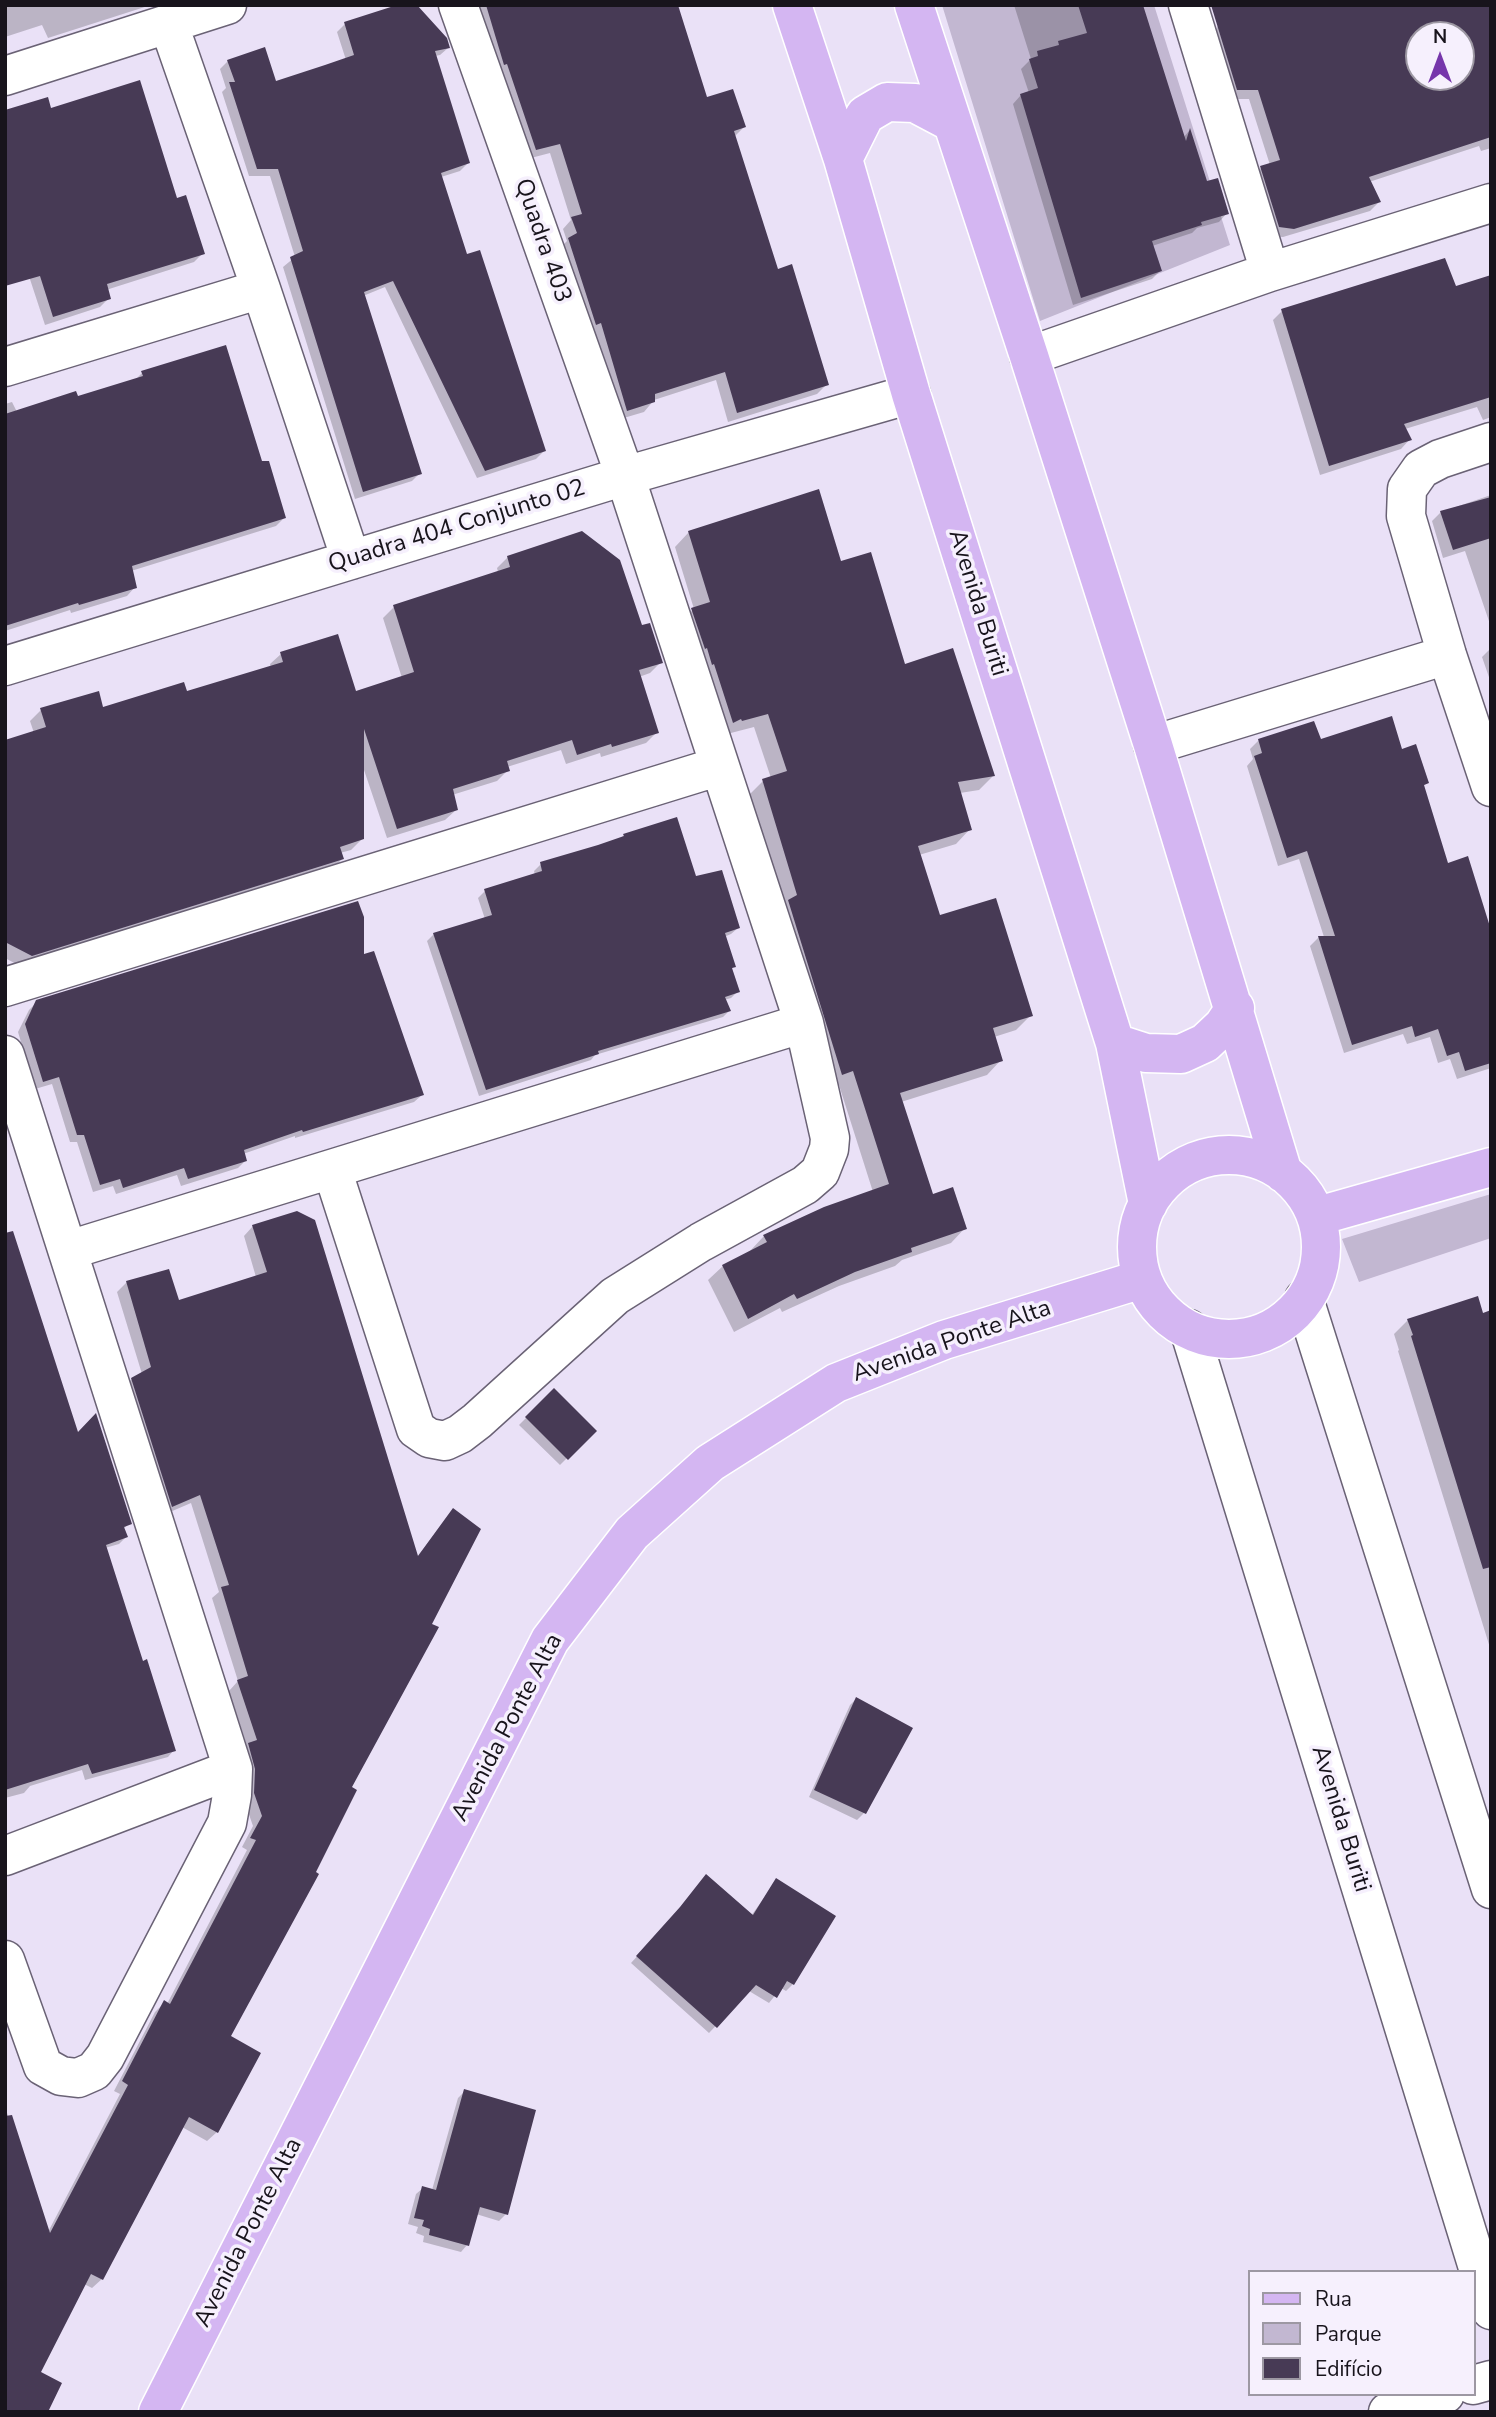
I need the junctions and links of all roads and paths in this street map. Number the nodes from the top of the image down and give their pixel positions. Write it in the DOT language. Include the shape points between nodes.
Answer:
graph roads {
  1 [pos="228,5"];
  2 [pos="458,5"];
  3 [pos="792,5"];
  4 [pos="914,5"];
  5 [pos="1188,5"];
  6 [pos="169,25"];
  7 [pos="5,76"];
  8 [pos="951,122"];
  9 [pos="843,159"];
  10 [pos="1491,204"];
  11 [pos="1270,272"];
  12 [pos="261,289"];
  13 [pos="1029,356"];
  14 [pos="5,367"];
  15 [pos="911,394"];
  16 [pos="1491,442"];
  17 [pos="625,476"];
  18 [pos="351,560"];
  19 [pos="1447,655"];
  20 [pos="5,666"];
  21 [pos="1484,737"];
  22 [pos="1153,745"];
  23 [pos="720,766"];
  24 [pos="1491,787"];
  25 [pos="5,987"];
  26 [pos="1235,1008"];
  27 [pos="804,1023"];
  28 [pos="1115,1043"];
  29 [pos="5,1055"];
  30 [pos="1491,1167"];
  31 [pos="332,1169"];
  32 [pos="1283,1173"];
  33 [pos="1148,1204"];
  34 [pos="1318,1216"];
  35 [pos="69,1250"];
  36 [pos="1142,1279"];
  37 [pos="1304,1299"];
  38 [pos="1189,1329"];
  39 [pos="233,1769"];
  40 [pos="5,1856"];
  41 [pos="1491,1889"];
  42 [pos="5,1960"];
  43 [pos="1491,2310"];
  44 [pos="1438,2396"];
  45 [pos="158,2412"];
  46 [pos="1388,2412"];
  1 -- 6 [label="street"];
  2 -- 17 [label="street, Quadra 403"];
  3 -- 9 [label="main road, Avenida Buriti"];
  4 -- 8 [label="main road, Avenida Buriti"];
  5 -- 11 [label="street"];
  6 -- 7 [label="street"];
  6 -- 12 [label="street"];
  8 -- 9 [label="main road" via="915,103 887,102 865,115"];
  8 -- 13 [label="main road, Avenida Buriti"];
  9 -- 15 [label="main road, Avenida Buriti"];
  10 -- 11 [label="street"];
  11 -- 13 [label="street"];
  12 -- 14 [label="street"];
  12 -- 18 [label="street"];
  13 -- 22 [label="main road, Avenida Buriti"];
  15 -- 17 [label="street, Quadra 404 Conjunto 02"];
  15 -- 28 [label="main road, Avenida Buriti"];
  16 -- 19 [label="street" via="1421,469 1407,489 1406,516"];
  17 -- 18 [label="street, Quadra 404 Conjunto 02"];
  17 -- 23 [label="street, Quadra 403"];
  18 -- 20 [label="street, Quadra 404 Conjunto 02"];
  19 -- 21 [label="street"];
  19 -- 22 [label="street"];
  21 -- 24 [label="street"];
  22 -- 26 [label="main road, Avenida Buriti"];
  23 -- 25 [label="street"];
  23 -- 27 [label="street, Quadra 403"];
  26 -- 28 [label="main road" via="1205,1043 1181,1054 1146,1053"];
  26 -- 32 [label="main road, Avenida Buriti"];
  27 -- 31 [label="street"];
  27 -- 31 [label="street, Quadra 403" via="830,1138 820,1172 615,1296 477,1420 444,1441 416,1429"];
  28 -- 33 [label="main road, Avenida Buriti"];
  29 -- 35 [label="street"];
  30 -- 34 [label="main road"];
  31 -- 35 [label="street"];
  32 -- 33 [label="main road, Avenida Buriti" via="1263,1161 1232,1155 1202,1159 1174,1172"];
  32 -- 34 [label="main road, Avenida Buriti" via="1310,1200"];
  33 -- 36 [label="main road, Avenida Buriti" via="1140,1220 1136,1250"];
  34 -- 37 [label="main road, Avenida Buriti" via="1321,1260"];
  35 -- 39 [label="street"];
  36 -- 38 [label="main road, Avenida Buriti" via="1157,1306"];
  36 -- 45 [label="main road, Avenida Ponte Alta" via="944,1340 836,1382 710,1463 632,1533 550,1640"];
  37 -- 38 [label="main road, Avenida Buriti" via="1293,1314 1268,1331 1238,1339 1208,1337"];
  37 -- 41 [label="street"];
  38 -- 43 [label="street, Avenida Buriti"];
  39 -- 40 [label="street"];
  39 -- 42 [label="street" via="227,1824 94,2071 78,2078 61,2076 43,2066"];
  44 -- 46 [label="street"];
}
